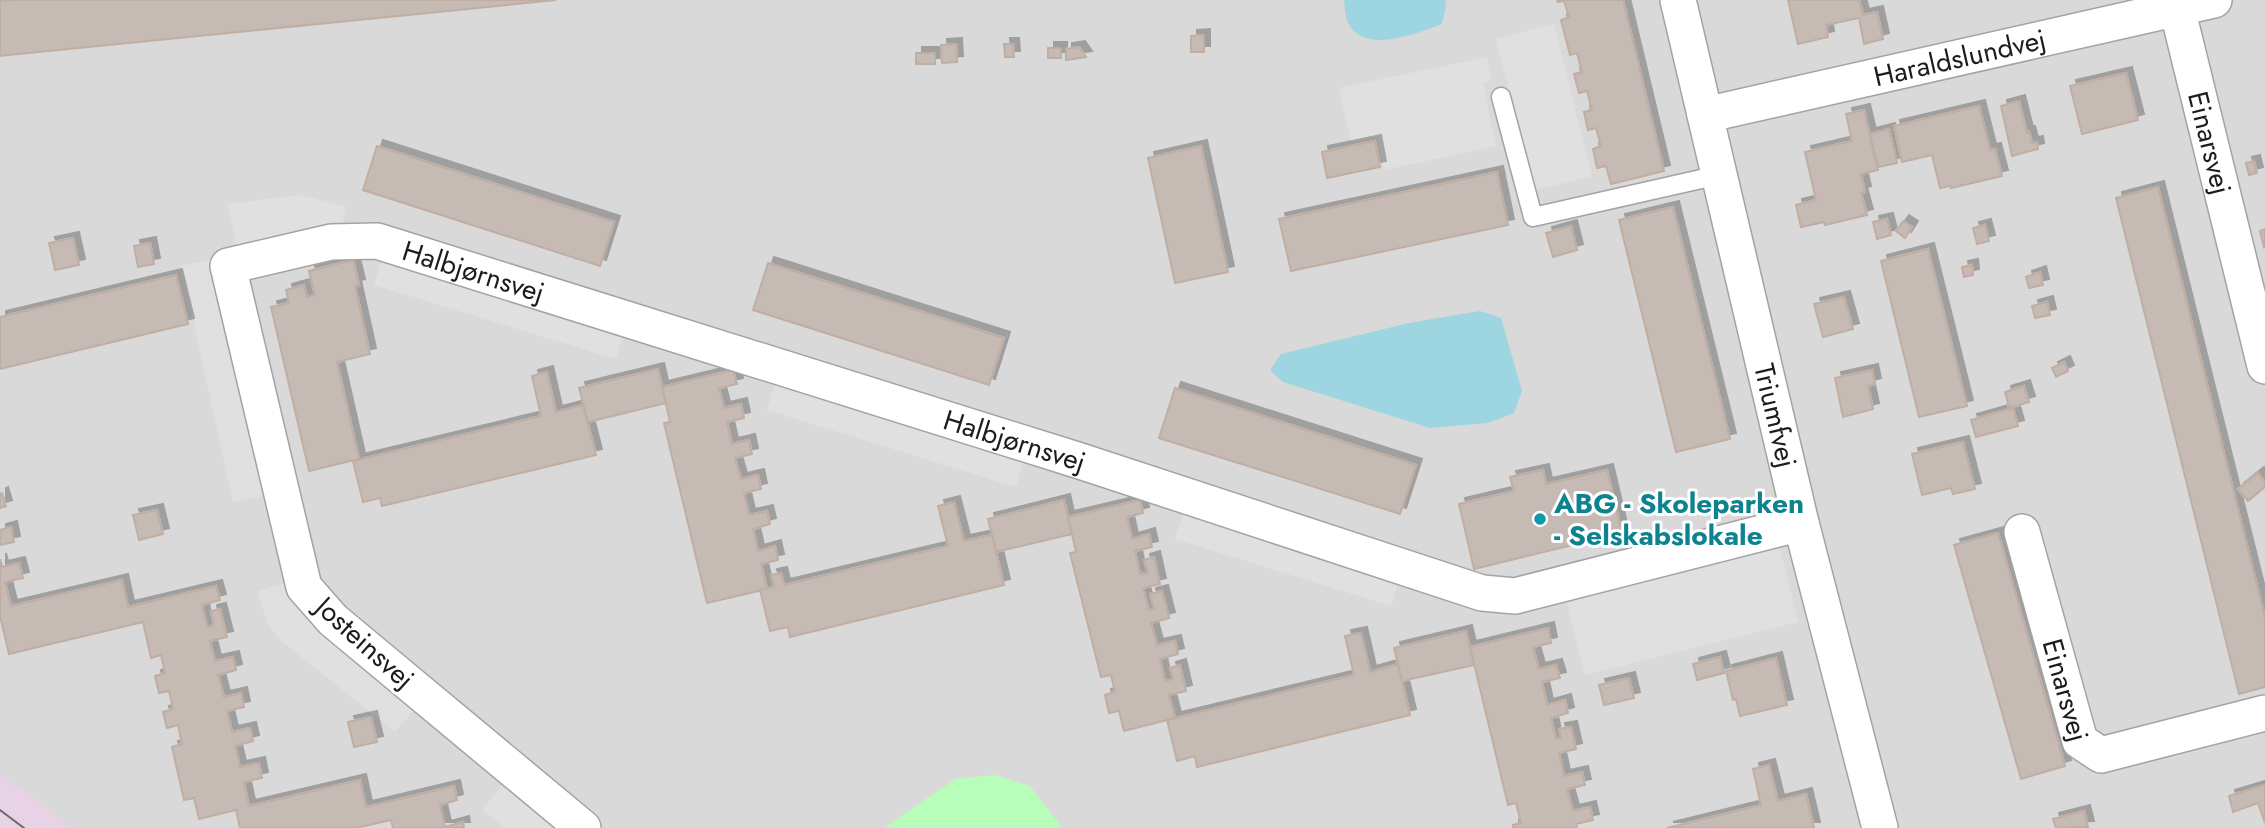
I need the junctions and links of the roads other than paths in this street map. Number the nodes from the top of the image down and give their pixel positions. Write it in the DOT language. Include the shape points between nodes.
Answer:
graph roads {
  1 [pos="1678,0"];
  2 [pos="2214,0"];
  3 [pos="2176,4"];
  4 [pos="1501,97"];
  5 [pos="1705,115"];
  6 [pos="1719,175"];
  7 [pos="228,266"];
  8 [pos="2265,366"];
  9 [pos="1801,523"];
  10 [pos="2022,532"];
  11 [pos="2265,713"];
  12 [pos="583,828"];
  13 [pos="1880,828"];
  1 -- 5 [label="street, Triumfvej"];
  2 -- 3 [label="street, Haraldslundvej"];
  3 -- 5 [label="street, Haraldslundvej"];
  3 -- 8 [label="street, Einarsvej"];
  4 -- 6 [label="lane" via="1533,217"];
  5 -- 6 [label="street, Triumfvej"];
  6 -- 9 [label="street, Triumfvej"];
  7 -- 9 [label="street, Halbjørnsvej" via="331,242 377,241 1077,460 1482,593 1516,596"];
  7 -- 12 [label="street, Josteinsvej" via="304,587 333,620"];
  9 -- 13 [label="street, Triumfvej"];
  10 -- 11 [label="street, Einarsvej" via="2080,741 2101,755"];
}
